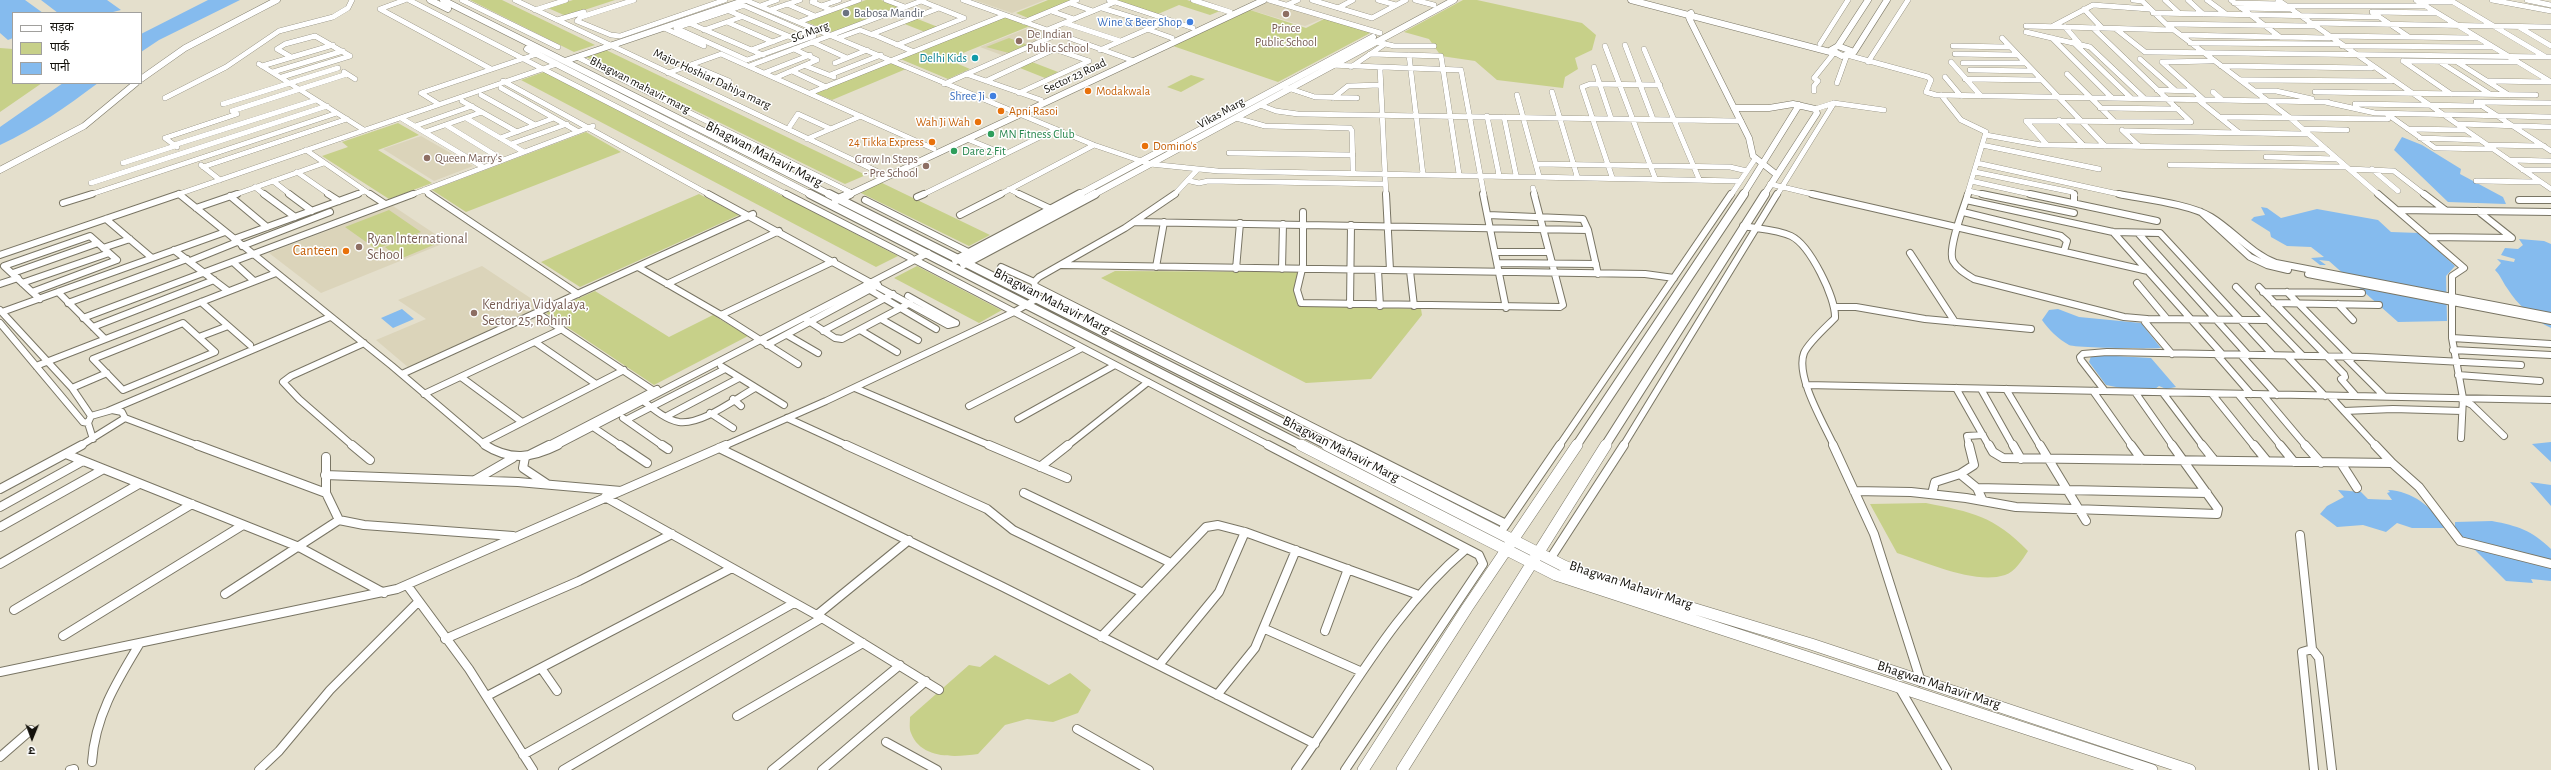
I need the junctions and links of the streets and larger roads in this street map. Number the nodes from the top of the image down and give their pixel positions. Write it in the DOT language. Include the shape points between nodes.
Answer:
graph roads {
  1 [pos="277,0"];
  2 [pos="352,0"];
  3 [pos="405,0"];
  4 [pos="409,0"];
  5 [pos="430,0"];
  6 [pos="443,0"];
  7 [pos="462,0"];
  8 [pos="515,0"];
  9 [pos="523,0"];
  10 [pos="566,0"];
  11 [pos="621,0"];
  12 [pos="634,0"];
  13 [pos="725,0"];
  14 [pos="738,0"];
  15 [pos="745,0"];
  16 [pos="777,0"];
  17 [pos="800,0"];
  18 [pos="815,0"];
  19 [pos="839,0"];
  20 [pos="859,0"];
  21 [pos="886,0"];
  22 [pos="922,0"];
  23 [pos="963,0"];
  24 [pos="1077,0"];
  25 [pos="1109,0"];
  26 [pos="1193,0"];
  27 [pos="1214,0"];
  28 [pos="1255,0"];
  29 [pos="1264,0"];
  30 [pos="1268,0"];
  31 [pos="1298,0"];
  32 [pos="1312,0"];
  33 [pos="1353,0"];
  34 [pos="1378,0"];
  35 [pos="1406,0"];
  36 [pos="1415,0"];
  37 [pos="1444,0"];
  38 [pos="1454,0"];
  39 [pos="1631,0"];
  40 [pos="1646,0"];
  41 [pos="1848,0"];
  42 [pos="1868,0"];
  43 [pos="1887,0"];
  44 [pos="1908,0"];
  45 [pos="2133,0"];
  46 [pos="2142,0"];
  47 [pos="2165,0"];
  48 [pos="2188,0"];
  49 [pos="2207,0"];
  50 [pos="2278,0"];
  51 [pos="2353,0"];
  52 [pos="2492,0"];
  53 [pos="2528,0"];
  54 [pos="2548,0"];
  55 [pos="2418,1"];
  56 [pos="2452,1"];
  57 [pos="1115,2"];
  58 [pos="2233,2"];
  59 [pos="2257,2"];
  60 [pos="1070,3"];
  61 [pos="787,4"];
  62 [pos="1204,4"];
  63 [pos="606,5"];
  64 [pos="1287,5"];
  65 [pos="1396,5"];
  66 [pos="1434,5"];
  67 [pos="2361,5"];
  68 [pos="2551,5"];
  69 [pos="760,6"];
  70 [pos="821,6"];
  71 [pos="2426,6"];
  72 [pos="611,7"];
  73 [pos="905,7"];
  74 [pos="939,8"];
  75 [pos="1102,8"];
  76 [pos="1338,8"];
  77 [pos="2241,8"];
  78 [pos="2289,8"];
  79 [pos="538,9"];
  80 [pos="2084,9"];
  81 [pos="726,10"];
  82 [pos="770,10"];
  83 [pos="831,10"];
  84 [pos="1051,11"];
  85 [pos="1093,11"];
  86 [pos="2151,11"];
  87 [pos="2551,11"];
  88 [pos="1230,12"];
  89 [pos="2372,12"];
  90 [pos="468,13"];
  91 [pos="700,13"];
  92 [pos="1690,13"];
  93 [pos="2437,13"];
  94 [pos="2179,14"];
  95 [pos="2203,14"];
  96 [pos="2226,14"];
  97 [pos="460,15"];
  98 [pos="1005,15"];
  99 [pos="2249,15"];
  100 [pos="2300,15"];
  101 [pos="815,16"];
  102 [pos="741,17"];
  103 [pos="2379,17"];
  104 [pos="1074,19"];
  105 [pos="560,20"];
  106 [pos="1169,20"];
  107 [pos="727,22"];
  108 [pos="799,22"];
  109 [pos="1024,22"];
  110 [pos="689,23"];
  111 [pos="1065,23"];
  112 [pos="672,24"];
  113 [pos="2166,24"];
  114 [pos="2346,24"];
  115 [pos="1157,25"];
  116 [pos="2218,25"];
  117 [pos="2313,25"];
  118 [pos="2392,25"];
  119 [pos="2026,26"];
  120 [pos="2053,26"];
  121 [pos="2264,26"];
  122 [pos="2459,26"];
  123 [pos="2494,26"];
  124 [pos="2065,27"];
  125 [pos="2518,27"];
  126 [pos="2551,27"];
  127 [pos="664,28"];
  128 [pos="1193,28"];
  129 [pos="2093,28"];
  130 [pos="2102,28"];
  131 [pos="1147,29"];
  132 [pos="2116,29"];
  133 [pos="704,30"];
  134 [pos="1047,30"];
  135 [pos="2174,30"];
  136 [pos="2026,32"];
  137 [pos="1380,33"];
  138 [pos="1058,34"];
  139 [pos="831,35"];
  140 [pos="873,35"];
  141 [pos="2181,35"];
  142 [pos="788,36"];
  143 [pos="2232,36"];
  144 [pos="2281,37"];
  145 [pos="2330,37"];
  146 [pos="2364,37"];
  147 [pos="2409,37"];
  148 [pos="838,38"];
  149 [pos="1172,38"];
  150 [pos="2002,38"];
  151 [pos="2052,38"];
  152 [pos="2478,38"];
  153 [pos="800,41"];
  154 [pos="1120,41"];
  155 [pos="773,42"];
  156 [pos="812,42"];
  157 [pos="1377,42"];
  158 [pos="2073,42"];
  159 [pos="1037,43"];
  160 [pos="2079,43"];
  161 [pos="2190,43"];
  162 [pos="612,44"];
  163 [pos="1385,44"];
  164 [pos="333,45"];
  165 [pos="897,45"];
  166 [pos="1625,45"];
  167 [pos="2341,45"];
  168 [pos="1434,46"];
  169 [pos="1605,46"];
  170 [pos="1953,46"];
  171 [pos="2382,46"];
  172 [pos="2551,46"];
  173 [pos="1819,47"];
  174 [pos="2010,47"];
  175 [pos="2494,47"];
  176 [pos="794,49"];
  177 [pos="1055,49"];
  178 [pos="1644,49"];
  179 [pos="1836,49"];
  180 [pos="751,50"];
  181 [pos="867,50"];
  182 [pos="1100,50"];
  183 [pos="343,51"];
  184 [pos="912,51"];
  185 [pos="546,52"];
  186 [pos="1854,52"];
  187 [pos="731,53"];
  188 [pos="2203,53"];
  189 [pos="537,54"];
  190 [pos="1370,54"];
  191 [pos="1954,54"];
  192 [pos="2017,54"];
  193 [pos="2354,54"];
  194 [pos="2394,54"];
  195 [pos="723,55"];
  196 [pos="763,55"];
  197 [pos="810,55"];
  198 [pos="881,55"];
  199 [pos="1409,55"];
  200 [pos="1847,55"];
  201 [pos="2507,56"];
  202 [pos="291,57"];
  203 [pos="578,57"];
  204 [pos="2545,57"];
  205 [pos="2551,57"];
  206 [pos="319,58"];
  207 [pos="847,58"];
  208 [pos="523,59"];
  209 [pos="2140,59"];
  210 [pos="892,60"];
  211 [pos="1130,60"];
  212 [pos="2551,60"];
  213 [pos="2214,61"];
  214 [pos="2404,61"];
  215 [pos="560,62"];
  216 [pos="1868,62"];
  217 [pos="1951,62"];
  218 [pos="1963,62"];
  219 [pos="2440,62"];
  220 [pos="2457,62"];
  221 [pos="2518,62"];
  222 [pos="329,63"];
  223 [pos="835,63"];
  224 [pos="2026,63"];
  225 [pos="1323,64"];
  226 [pos="691,65"];
  227 [pos="749,66"];
  228 [pos="806,66"];
  229 [pos="1334,66"];
  230 [pos="2220,66"];
  231 [pos="1351,67"];
  232 [pos="1594,67"];
  233 [pos="338,68"];
  234 [pos="541,68"];
  235 [pos="1380,68"];
  236 [pos="1410,68"];
  237 [pos="2373,68"];
  238 [pos="492,69"];
  239 [pos="1443,69"];
  240 [pos="1970,70"];
  241 [pos="792,71"];
  242 [pos="2033,71"];
  243 [pos="273,72"];
  244 [pos="671,72"];
  245 [pos="764,73"];
  246 [pos="347,74"];
  247 [pos="966,74"];
  248 [pos="2067,74"];
  249 [pos="830,75"];
  250 [pos="1945,77"];
  251 [pos="142,78"];
  252 [pos="282,78"];
  253 [pos="775,78"];
  254 [pos="356,79"];
  255 [pos="1965,79"];
  256 [pos="842,80"];
  257 [pos="986,80"];
  258 [pos="2042,80"];
  259 [pos="2241,80"];
  260 [pos="507,81"];
  261 [pos="729,81"];
  262 [pos="2392,81"];
  263 [pos="2489,82"];
  264 [pos="2551,82"];
  265 [pos="291,83"];
  266 [pos="1837,83"];
  267 [pos="135,84"];
  268 [pos="944,84"];
  269 [pos="1600,84"];
  270 [pos="1380,85"];
  271 [pos="1620,85"];
  272 [pos="1640,85"];
  273 [pos="1281,86"];
  274 [pos="1660,86"];
  275 [pos="826,87"];
  276 [pos="501,88"];
  277 [pos="301,89"];
  278 [pos="1290,89"];
  279 [pos="2157,90"];
  280 [pos="2175,90"];
  281 [pos="1814,91"];
  282 [pos="2193,91"];
  283 [pos="2255,91"];
  284 [pos="1552,92"];
  285 [pos="2213,92"];
  286 [pos="2315,92"];
  287 [pos="1019,93"];
  288 [pos="810,94"];
  289 [pos="2411,94"];
  290 [pos="2452,94"];
  291 [pos="481,95"];
  292 [pos="1517,95"];
  293 [pos="2464,95"];
  294 [pos="2490,95"];
  295 [pos="2509,95"];
  296 [pos="2536,95"];
  297 [pos="1941,96"];
  298 [pos="1961,96"];
  299 [pos="1981,96"];
  300 [pos="165,98"];
  301 [pos="1333,98"];
  302 [pos="1357,98"];
  303 [pos="2059,98"];
  304 [pos="2090,98"];
  305 [pos="2112,98"];
  306 [pos="2131,98"];
  307 [pos="2144,98"];
  308 [pos="2167,99"];
  309 [pos="2200,99"];
  310 [pos="2221,99"];
  311 [pos="316,100"];
  312 [pos="1040,100"];
  313 [pos="462,101"];
  314 [pos="2269,101"];
  315 [pos="2328,102"];
  316 [pos="438,103"];
  317 [pos="1834,103"];
  318 [pos="2551,103"];
  319 [pos="2355,104"];
  320 [pos="2478,104"];
  321 [pos="1260,105"];
  322 [pos="1799,105"];
  323 [pos="2427,105"];
  324 [pos="327,106"];
  325 [pos="472,106"];
  326 [pos="426,108"];
  327 [pos="1734,108"];
  328 [pos="2100,108"];
  329 [pos="1815,109"];
  330 [pos="2178,109"];
  331 [pos="1884,110"];
  332 [pos="232,111"];
  333 [pos="482,112"];
  334 [pos="337,113"];
  335 [pos="1018,113"];
  336 [pos="237,114"];
  337 [pos="2386,114"];
  338 [pos="1380,115"];
  339 [pos="1416,115"];
  340 [pos="2440,115"];
  341 [pos="861,116"];
  342 [pos="1449,116"];
  343 [pos="1468,116"];
  344 [pos="1487,116"];
  345 [pos="2497,116"];
  346 [pos="1504,117"];
  347 [pos="1524,117"];
  348 [pos="2219,117"];
  349 [pos="2289,117"];
  350 [pos="2551,117"];
  351 [pos="466,118"];
  352 [pos="554,118"];
  353 [pos="1236,118"];
  354 [pos="1559,118"];
  355 [pos="1592,118"];
  356 [pos="1611,118"];
  357 [pos="347,119"];
  358 [pos="404,119"];
  359 [pos="1632,119"];
  360 [pos="1653,119"];
  361 [pos="2393,119"];
  362 [pos="1674,120"];
  363 [pos="2059,120"];
  364 [pos="576,121"];
  365 [pos="1741,121"];
  366 [pos="2081,121"];
  367 [pos="248,122"];
  368 [pos="2114,122"];
  369 [pos="2456,124"];
  370 [pos="446,125"];
  371 [pos="535,125"];
  372 [pos="566,125"];
  373 [pos="415,126"];
  374 [pos="590,126"];
  375 [pos="790,126"];
  376 [pos="2512,126"];
  377 [pos="2551,126"];
  378 [pos="258,129"];
  379 [pos="363,129"];
  380 [pos="831,129"];
  381 [pos="2408,129"];
  382 [pos="1056,130"];
  383 [pos="2347,130"];
  384 [pos="2466,130"];
  385 [pos="577,131"];
  386 [pos="2124,131"];
  387 [pos="425,132"];
  388 [pos="517,132"];
  389 [pos="2238,132"];
  390 [pos="2306,132"];
  391 [pos="1986,135"];
  392 [pos="268,136"];
  393 [pos="500,138"];
  394 [pos="809,138"];
  395 [pos="2420,138"];
  396 [pos="967,139"];
  397 [pos="2480,140"];
  398 [pos="278,143"];
  399 [pos="511,144"];
  400 [pos="175,145"];
  401 [pos="1094,145"];
  402 [pos="1982,145"];
  403 [pos="2047,145"];
  404 [pos="2488,145"];
  405 [pos="2084,146"];
  406 [pos="2105,146"];
  407 [pos="2139,146"];
  408 [pos="2548,146"];
  409 [pos="934,149"];
  410 [pos="2326,149"];
  411 [pos="2494,149"];
  412 [pos="306,150"];
  413 [pos="2551,150"];
  414 [pos="524,152"];
  415 [pos="184,153"];
  416 [pos="1229,153"];
  417 [pos="1004,154"];
  418 [pos="1353,154"];
  419 [pos="2266,157"];
  420 [pos="2337,158"];
  421 [pos="194,160"];
  422 [pos="503,160"];
  423 [pos="2509,160"];
  424 [pos="2551,160"];
  425 [pos="1141,161"];
  426 [pos="1758,162"];
  427 [pos="123,163"];
  428 [pos="324,163"];
  429 [pos="1977,163"];
  430 [pos="1150,164"];
  431 [pos="1536,164"];
  432 [pos="1574,165"];
  433 [pos="1608,165"];
  434 [pos="2170,165"];
  435 [pos="1650,166"];
  436 [pos="203,167"];
  437 [pos="482,167"];
  438 [pos="1694,167"];
  439 [pos="2348,168"];
  440 [pos="2099,169"];
  441 [pos="2372,169"];
  442 [pos="0,170"];
  443 [pos="1197,170"];
  444 [pos="2523,170"];
  445 [pos="2551,170"];
  446 [pos="1747,171"];
  447 [pos="297,172"];
  448 [pos="1354,172"];
  449 [pos="1974,172"];
  450 [pos="1384,173"];
  451 [pos="887,174"];
  452 [pos="1423,174"];
  453 [pos="1459,174"];
  454 [pos="1480,175"];
  455 [pos="1498,175"];
  456 [pos="1516,175"];
  457 [pos="1777,175"];
  458 [pos="1539,176"];
  459 [pos="1577,176"];
  460 [pos="1612,177"];
  461 [pos="1655,178"];
  462 [pos="219,179"];
  463 [pos="1699,179"];
  464 [pos="273,181"];
  465 [pos="1190,181"];
  466 [pos="1740,181"];
  467 [pos="2476,181"];
  468 [pos="1972,182"];
  469 [pos="2540,182"];
  470 [pos="91,183"];
  471 [pos="1384,184"];
  472 [pos="1770,184"];
  473 [pos="255,187"];
  474 [pos="1781,187"];
  475 [pos="1534,188"];
  476 [pos="1009,189"];
  477 [pos="2551,189"];
  478 [pos="424,190"];
  479 [pos="1969,190"];
  480 [pos="366,191"];
  481 [pos="2398,191"];
  482 [pos="849,192"];
  483 [pos="179,194"];
  484 [pos="230,196"];
  485 [pos="917,197"];
  486 [pos="832,199"];
  487 [pos="865,200"];
  488 [pos="1966,200"];
  489 [pos="2518,200"];
  490 [pos="2551,200"];
  491 [pos="338,201"];
  492 [pos="63,203"];
  493 [pos="2074,203"];
  494 [pos="385,204"];
  495 [pos="323,207"];
  496 [pos="196,208"];
  497 [pos="1051,210"];
  498 [pos="2397,210"];
  499 [pos="2445,210"];
  500 [pos="312,211"];
  501 [pos="2478,211"];
  502 [pos="330,212"];
  503 [pos="1303,212"];
  504 [pos="1963,212"];
  505 [pos="2551,212"];
  506 [pos="2074,213"];
  507 [pos="752,214"];
  508 [pos="960,215"];
  509 [pos="1488,215"];
  510 [pos="1540,216"];
  511 [pos="295,217"];
  512 [pos="106,219"];
  513 [pos="341,221"];
  514 [pos="2157,221"];
  515 [pos="1134,222"];
  516 [pos="1164,222"];
  517 [pos="1240,223"];
  518 [pos="1283,224"];
  519 [pos="1304,224"];
  520 [pos="1351,225"];
  521 [pos="1386,226"];
  522 [pos="1743,226"];
  523 [pos="267,227"];
  524 [pos="1959,227"];
  525 [pos="1490,228"];
  526 [pos="1755,228"];
  527 [pos="1542,229"];
  528 [pos="1588,230"];
  529 [pos="779,231"];
  530 [pos="225,232"];
  531 [pos="2113,232"];
  532 [pos="2138,232"];
  533 [pos="2429,236"];
  534 [pos="130,239"];
  535 [pos="238,242"];
  536 [pos="98,243"];
  537 [pos="103,248"];
  538 [pos="174,250"];
  539 [pos="1718,250"];
  540 [pos="2064,251"];
  541 [pos="0,252"];
  542 [pos="926,252"];
  543 [pos="1495,252"];
  544 [pos="1548,252"];
  545 [pos="109,253"];
  546 [pos="1910,253"];
  547 [pos="253,254"];
  548 [pos="0,255"];
  549 [pos="152,258"];
  550 [pos="913,259"];
  551 [pos="188,260"];
  552 [pos="963,260"];
  553 [pos="834,261"];
  554 [pos="233,262"];
  555 [pos="1498,263"];
  556 [pos="1551,264"];
  557 [pos="1596,264"];
  558 [pos="1060,265"];
  559 [pos="2,266"];
  560 [pos="638,267"];
  561 [pos="1001,267"];
  562 [pos="1156,267"];
  563 [pos="1236,269"];
  564 [pos="1282,269"];
  565 [pos="1301,269"];
  566 [pos="1350,270"];
  567 [pos="1378,270"];
  568 [pos="1390,270"];
  569 [pos="1410,271"];
  570 [pos="2148,271"];
  571 [pos="205,272"];
  572 [pos="1500,272"];
  573 [pos="13,273"];
  574 [pos="276,273"];
  575 [pos="1554,274"];
  576 [pos="1598,274"];
  577 [pos="1674,278"];
  578 [pos="1026,279"];
  579 [pos="214,280"];
  580 [pos="20,281"];
  581 [pos="254,281"];
  582 [pos="874,281"];
  583 [pos="1034,282"];
  584 [pos="2137,283"];
  585 [pos="0,284"];
  586 [pos="667,284"];
  587 [pos="1013,286"];
  588 [pos="2236,287"];
  589 [pos="870,290"];
  590 [pos="228,291"];
  591 [pos="32,292"];
  592 [pos="58,292"];
  593 [pos="2287,292"];
  594 [pos="2362,293"];
  595 [pos="578,294"];
  596 [pos="893,294"];
  597 [pos="885,298"];
  598 [pos="1038,298"];
  599 [pos="40,299"];
  600 [pos="2453,299"];
  601 [pos="68,302"];
  602 [pos="202,302"];
  603 [pos="910,303"];
  604 [pos="2274,303"];
  605 [pos="2298,303"];
  606 [pos="1028,304"];
  607 [pos="2338,304"];
  608 [pos="2379,305"];
  609 [pos="1350,306"];
  610 [pos="1380,306"];
  611 [pos="1414,306"];
  612 [pos="1835,307"];
  613 [pos="901,308"];
  614 [pos="1506,308"];
  615 [pos="1,311"];
  616 [pos="1014,312"];
  617 [pos="537,313"];
  618 [pos="721,315"];
  619 [pos="802,316"];
  620 [pos="2551,316"];
  621 [pos="83,318"];
  622 [pos="330,318"];
  623 [pos="880,319"];
  624 [pos="2147,319"];
  625 [pos="2167,319"];
  626 [pos="2192,319"];
  627 [pos="2215,319"];
  628 [pos="2238,319"];
  629 [pos="2268,320"];
  630 [pos="2353,320"];
  631 [pos="2551,321"];
  632 [pos="810,322"];
  633 [pos="1955,322"];
  634 [pos="0,323"];
  635 [pos="228,326"];
  636 [pos="92,327"];
  637 [pos="936,328"];
  638 [pos="562,329"];
  639 [pos="2030,329"];
  640 [pos="860,330"];
  641 [pos="822,331"];
  642 [pos="787,335"];
  643 [pos="199,337"];
  644 [pos="2452,338"];
  645 [pos="105,339"];
  646 [pos="758,340"];
  647 [pos="918,340"];
  648 [pos="535,342"];
  649 [pos="364,343"];
  650 [pos="2551,344"];
  651 [pos="250,345"];
  652 [pos="767,345"];
  653 [pos="1082,348"];
  654 [pos="2453,350"];
  655 [pos="897,352"];
  656 [pos="818,353"];
  657 [pos="2172,354"];
  658 [pos="2220,355"];
  659 [pos="2244,355"];
  660 [pos="2551,355"];
  661 [pos="2273,356"];
  662 [pos="2287,356"];
  663 [pos="2303,356"];
  664 [pos="2327,357"];
  665 [pos="2349,357"];
  666 [pos="2456,361"];
  667 [pos="48,362"];
  668 [pos="716,363"];
  669 [pos="798,364"];
  670 [pos="1116,365"];
  671 [pos="2522,365"];
  672 [pos="36,366"];
  673 [pos="725,369"];
  674 [pos="624,370"];
  675 [pos="107,373"];
  676 [pos="402,374"];
  677 [pos="2458,375"];
  678 [pos="461,378"];
  679 [pos="739,378"];
  680 [pos="2540,381"];
  681 [pos="1148,382"];
  682 [pos="596,384"];
  683 [pos="1806,385"];
  684 [pos="72,388"];
  685 [pos="755,388"];
  686 [pos="855,388"];
  687 [pos="1956,388"];
  688 [pos="1981,388"];
  689 [pos="2006,389"];
  690 [pos="654,391"];
  691 [pos="2093,391"];
  692 [pos="2105,391"];
  693 [pos="2135,392"];
  694 [pos="2164,393"];
  695 [pos="424,394"];
  696 [pos="2212,394"];
  697 [pos="2238,394"];
  698 [pos="2250,394"];
  699 [pos="2264,395"];
  700 [pos="2277,395"];
  701 [pos="2328,396"];
  702 [pos="2356,396"];
  703 [pos="2384,396"];
  704 [pos="642,399"];
  705 [pos="733,399"];
  706 [pos="2463,399"];
  707 [pos="2547,399"];
  708 [pos="784,405"];
  709 [pos="652,406"];
  710 [pos="741,406"];
  711 [pos="969,406"];
  712 [pos="2551,406"];
  713 [pos="108,411"];
  714 [pos="2344,411"];
  715 [pos="2462,411"];
  716 [pos="710,412"];
  717 [pos="618,414"];
  718 [pos="667,416"];
  719 [pos="125,418"];
  720 [pos="787,418"];
  721 [pos="1018,419"];
  722 [pos="89,420"];
  723 [pos="626,420"];
  724 [pos="522,422"];
  725 [pos="593,427"];
  726 [pos="733,428"];
  727 [pos="1983,435"];
  728 [pos="2504,436"];
  729 [pos="2461,438"];
  730 [pos="92,439"];
  731 [pos="482,443"];
  732 [pos="719,448"];
  733 [pos="668,449"];
  734 [pos="66,454"];
  735 [pos="525,457"];
  736 [pos="326,458"];
  737 [pos="513,458"];
  738 [pos="2021,459"];
  739 [pos="2050,459"];
  740 [pos="370,460"];
  741 [pos="2142,460"];
  742 [pos="2182,460"];
  743 [pos="2214,460"];
  744 [pos="83,461"];
  745 [pos="2267,461"];
  746 [pos="2294,462"];
  747 [pos="647,463"];
  748 [pos="2321,463"];
  749 [pos="2340,463"];
  750 [pos="2392,463"];
  751 [pos="1040,467"];
  752 [pos="102,470"];
  753 [pos="1960,474"];
  754 [pos="325,475"];
  755 [pos="1066,478"];
  756 [pos="475,480"];
  757 [pos="139,484"];
  758 [pos="547,484"];
  759 [pos="1977,488"];
  760 [pos="2358,488"];
  761 [pos="0,489"];
  762 [pos="621,491"];
  763 [pos="1854,491"];
  764 [pos="2067,491"];
  765 [pos="326,493"];
  766 [pos="1024,493"];
  767 [pos="2207,493"];
  768 [pos="1932,494"];
  769 [pos="605,497"];
  770 [pos="1983,501"];
  771 [pos="192,504"];
  772 [pos="0,507"];
  773 [pos="2079,510"];
  774 [pos="339,520"];
  775 [pos="2086,521"];
  776 [pos="1506,524"];
  777 [pos="243,525"];
  778 [pos="0,527"];
  779 [pos="1244,532"];
  780 [pos="1500,533"];
  781 [pos="672,534"];
  782 [pos="2300,535"];
  783 [pos="515,536"];
  784 [pos="908,540"];
  785 [pos="1514,540"];
  786 [pos="299,547"];
  787 [pos="1466,549"];
  788 [pos="1296,550"];
  789 [pos="1507,550"];
  790 [pos="1534,557"];
  791 [pos="1550,559"];
  792 [pos="1171,563"];
  793 [pos="0,564"];
  794 [pos="2551,564"];
  795 [pos="732,568"];
  796 [pos="1348,569"];
  797 [pos="407,585"];
  798 [pos="384,593"];
  799 [pos="1142,593"];
  800 [pos="225,594"];
  801 [pos="1416,594"];
  802 [pos="418,602"];
  803 [pos="794,603"];
  804 [pos="14,610"];
  805 [pos="819,617"];
  806 [pos="1265,629"];
  807 [pos="1325,631"];
  808 [pos="63,636"];
  809 [pos="1102,637"];
  810 [pos="446,639"];
  811 [pos="140,643"];
  812 [pos="863,643"];
  813 [pos="2312,649"];
  814 [pos="900,665"];
  815 [pos="1160,666"];
  816 [pos="541,668"];
  817 [pos="0,672"];
  818 [pos="1362,672"];
  819 [pos="926,681"];
  820 [pos="1921,682"];
  821 [pos="1899,687"];
  822 [pos="939,690"];
  823 [pos="557,691"];
  824 [pos="1217,695"];
  825 [pos="487,696"];
  826 [pos="737,716"];
  827 [pos="31,730"];
  828 [pos="1077,730"];
  829 [pos="886,742"];
  830 [pos="1315,744"];
  831 [pos="523,755"];
  832 [pos="0,757"];
  833 [pos="92,762"];
  834 [pos="259,770"];
  835 [pos="533,770"];
  836 [pos="563,770"];
  837 [pos="772,770"];
  838 [pos="822,770"];
  839 [pos="938,770"];
  840 [pos="1149,770"];
  841 [pos="1296,770"];
  842 [pos="1345,770"];
  843 [pos="1362,770"];
  844 [pos="1402,770"];
  845 [pos="1947,770"];
  846 [pos="2152,770"];
  847 [pos="2190,770"];
  848 [pos="2314,770"];
  849 [pos="2332,770"];
  1 -- 251 [label="street" via="185,48"];
  2 -- 300 [label="street" via="348,8 333,17 279,31 226,67"];
  3 -- 238 [label="street" via="380,9"];
  4 -- 208 [label="street"];
  5 -- 97 [label="street"];
  6 -- 90 [label="street"];
  7 -- 185 [label="street" via="558,48"];
  8 -- 79 [label="street, Major Hoshiar Dahiya marg"];
  9 -- 79 [label="street, Major Hoshiar Dahiya marg"];
  10 -- 79 [label="street"];
  11 -- 63 [label="street"];
  12 -- 72 [label="street"];
  13 -- 91 [label="street"];
  14 -- 91 [label="street"];
  15 -- 69 [label="street"];
  15 -- 91 [label="street"];
  16 -- 69 [label="street"];
  17 -- 61 [label="street"];
  18 -- 70 [label="street" via="812,2"];
  19 -- 70 [label="street"];
  20 -- 83 [label="street"];
  21 -- 73 [label="street"];
  22 -- 73 [label="street, SG Marg"];
  22 -- 74 [label="street"];
  23 -- 98 [label="street"];
  24 -- 60 [label="street"];
  25 -- 57 [label="street"];
  26 -- 62 [label="street"];
  27 -- 62 [label="street"];
  28 -- 88 [label="street, Sector 23 Road"];
  29 -- 211 [label="street, Sector 23 Road"];
  30 -- 64 [label="street"];
  31 -- 64 [label="street"];
  32 -- 76 [label="street"];
  33 -- 76 [label="street"];
  34 -- 65 [label="street"];
  35 -- 65 [label="street"];
  36 -- 66 [label="street"];
  37 -- 66 [label="street, Vikas Marg"];
  38 -- 157 [label="street, Vikas Marg"];
  39 -- 92 [label="street"];
  40 -- 92 [label="street"];
  41 -- 173 [label="street"];
  42 -- 179 [label="street"];
  43 -- 186 [label="street"];
  44 -- 216 [label="street"];
  45 -- 46 [label="street"];
  46 -- 86 [label="street"];
  47 -- 94 [label="street"];
  48 -- 95 [label="street"];
  49 -- 96 [label="street"];
  50 -- 78 [label="street"];
  51 -- 67 [label="street"];
  52 -- 87 [label="street"];
  53 -- 68 [label="street"];
  54 -- 68 [label="street"];
  55 -- 56 [label="street"];
  55 -- 71 [label="street"];
  56 -- 123 [label="street"];
  57 -- 75 [label="street"];
  57 -- 106 [label="street"];
  58 -- 59 [label="street"];
  58 -- 77 [label="street"];
  59 -- 78 [label="street"];
  60 -- 84 [label="street"];
  60 -- 85 [label="street"];
  61 -- 82 [label="street"];
  61 -- 101 [label="street"];
  62 -- 88 [label="street"];
  63 -- 72 [label="street"];
  63 -- 105 [label="street"];
  64 -- 137 [label="street"];
  65 -- 76 [label="street" via="1372,18"];
  66 -- 137 [label="street, Vikas Marg"];
  67 -- 71 [label="street"];
  67 -- 78 [label="street"];
  67 -- 89 [label="street"];
  69 -- 82 [label="street"];
  70 -- 83 [label="street"];
  71 -- 93 [label="street"];
  72 -- 91 [label="street" via="580,17 577,21 611,35 620,36"];
  73 -- 139 [label="street, SG Marg"];
  74 -- 140 [label="street"];
  74 -- 165 [label="street" via="964,18"];
  75 -- 85 [label="street"];
  75 -- 115 [label="street"];
  77 -- 78 [label="street"];
  77 -- 99 [label="street"];
  78 -- 89 [label="street"];
  78 -- 100 [label="street"];
  79 -- 105 [label="street, Major Hoshiar Dahiya marg"];
  80 -- 86 [label="street" via="2098,5"];
  80 -- 120 [label="street"];
  80 -- 130 [label="street"];
  81 -- 102 [label="street"];
  81 -- 110 [label="street"];
  81 -- 153 [label="street" via="744,6 814,36"];
  82 -- 108 [label="street"];
  83 -- 101 [label="street"];
  84 -- 104 [label="street"];
  84 -- 109 [label="street"];
  85 -- 104 [label="street"];
  86 -- 94 [label="street"];
  86 -- 113 [label="street"];
  88 -- 128 [label="street, Sector 23 Road"];
  89 -- 93 [label="street"];
  89 -- 103 [label="street"];
  90 -- 97 [label="street"];
  90 -- 185 [label="street"];
  91 -- 112 [label="street"];
  92 -- 173 [label="street"];
  92 -- 327 [label="street"];
  93 -- 122 [label="street"];
  94 -- 95 [label="street"];
  95 -- 96 [label="street"];
  96 -- 99 [label="street"];
  97 -- 189 [label="street"];
  98 -- 109 [label="street"];
  98 -- 184 [label="street"];
  99 -- 100 [label="street"];
  99 -- 121 [label="street"];
  100 -- 103 [label="street"];
  100 -- 117 [label="street"];
  101 -- 108 [label="street"];
  102 -- 107 [label="street"];
  102 -- 142 [label="street"];
  103 -- 118 [label="street"];
  104 -- 111 [label="street"];
  105 -- 162 [label="street, Major Hoshiar Dahiya marg"];
  106 -- 115 [label="street"];
  106 -- 128 [label="street"];
  107 -- 133 [label="street"];
  107 -- 155 [label="street"];
  108 -- 139 [label="street"];
  109 -- 134 [label="street"];
  110 -- 133 [label="street"];
  110 -- 187 [label="street" via="676,28"];
  111 -- 134 [label="street"];
  111 -- 154 [label="street"];
  112 -- 127 [label="street"];
  112 -- 162 [label="street"];
  113 -- 116 [label="street"];
  113 -- 135 [label="street"];
  114 -- 117 [label="street"];
  114 -- 118 [label="street"];
  114 -- 146 [label="street"];
  115 -- 131 [label="street"];
  116 -- 121 [label="street"];
  116 -- 143 [label="street"];
  117 -- 121 [label="street"];
  117 -- 145 [label="street"];
  118 -- 122 [label="street"];
  118 -- 147 [label="street"];
  119 -- 120 [label="street"];
  120 -- 124 [label="street"];
  121 -- 144 [label="street"];
  122 -- 123 [label="street"];
  122 -- 152 [label="street"];
  123 -- 125 [label="street"];
  123 -- 204 [label="street"];
  124 -- 129 [label="street"];
  124 -- 160 [label="street"];
  125 -- 126 [label="street"];
  125 -- 172 [label="street"];
  127 -- 162 [label="street"];
  127 -- 195 [label="street"];
  128 -- 149 [label="street, Sector 23 Road"];
  129 -- 130 [label="street"];
  129 -- 279 [label="street"];
  130 -- 132 [label="street"];
  131 -- 149 [label="street"];
  131 -- 154 [label="street"];
  132 -- 135 [label="street"];
  132 -- 188 [label="street" via="2143,51"];
  133 -- 180 [label="street"];
  134 -- 138 [label="street"];
  135 -- 141 [label="street"];
  136 -- 151 [label="street"];
  137 -- 225 [label="street, Vikas Marg"];
  138 -- 159 [label="street"];
  138 -- 182 [label="street"];
  139 -- 148 [label="street"];
  139 -- 156 [label="street, SG Marg"];
  140 -- 148 [label="street" via="860,30"];
  140 -- 165 [label="street"];
  141 -- 143 [label="street"];
  141 -- 161 [label="street"];
  142 -- 153 [label="street"];
  142 -- 155 [label="street"];
  143 -- 144 [label="street"];
  144 -- 145 [label="street"];
  145 -- 146 [label="street"];
  145 -- 167 [label="street"];
  146 -- 147 [label="street"];
  147 -- 152 [label="street"];
  148 -- 181 [label="street"];
  149 -- 211 [label="street, Sector 23 Road"];
  150 -- 174 [label="street"];
  151 -- 158 [label="street"];
  151 -- 305 [label="street"];
  152 -- 175 [label="street"];
  153 -- 196 [label="street"];
  154 -- 182 [label="street"];
  155 -- 180 [label="street"];
  156 -- 176 [label="street, SG Marg"];
  156 -- 207 [label="street"];
  157 -- 163 [label="street"];
  157 -- 229 [label="street, Vikas Marg"];
  158 -- 160 [label="street"];
  158 -- 306 [label="street"];
  159 -- 177 [label="street"];
  159 -- 247 [label="street"];
  160 -- 307 [label="street" via="2090,47"];
  161 -- 167 [label="street"];
  161 -- 188 [label="street"];
  162 -- 203 [label="street"];
  162 -- 215 [label="street"];
  162 -- 244 [label="street, Major Hoshiar Dahiya marg"];
  163 -- 168 [label="street"];
  163 -- 190 [label="street"];
  164 -- 183 [label="street"];
  164 -- 202 [label="street"];
  164 -- 202 [label="street" via="313,36 283,44 277,49"];
  165 -- 184 [label="street"];
  166 -- 272 [label="street"];
  167 -- 171 [label="street"];
  167 -- 193 [label="street"];
  169 -- 271 [label="street"];
  170 -- 174 [label="street"];
  171 -- 175 [label="street"];
  171 -- 194 [label="street"];
  173 -- 179 [label="street"];
  174 -- 192 [label="street"];
  175 -- 201 [label="street"];
  176 -- 197 [label="street"];
  176 -- 227 [label="street, SG Marg"];
  177 -- 257 [label="street"];
  177 -- 287 [label="street" via="1089,61"];
  178 -- 274 [label="street"];
  179 -- 186 [label="street" via="1851,49"];
  179 -- 200 [label="street"];
  179 -- 281 [label="street" via="1814,78 1818,81"];
  180 -- 196 [label="street"];
  181 -- 198 [label="street"];
  181 -- 207 [label="street"];
  182 -- 211 [label="street"];
  183 -- 206 [label="street"];
  183 -- 222 [label="street" via="350,56"];
  184 -- 210 [label="street"];
  185 -- 215 [label="street"];
  186 -- 200 [label="street"];
  187 -- 195 [label="street"];
  187 -- 196 [label="street" via="747,60"];
  188 -- 193 [label="street"];
  188 -- 213 [label="street"];
  189 -- 208 [label="street"];
  189 -- 215 [label="street"];
  190 -- 199 [label="street"];
  190 -- 231 [label="street"];
  191 -- 192 [label="street"];
  192 -- 224 [label="street"];
  193 -- 194 [label="street"];
  193 -- 237 [label="street"];
  194 -- 201 [label="street"];
  194 -- 214 [label="street"];
  195 -- 226 [label="street"];
  195 -- 227 [label="street"];
  197 -- 228 [label="street" via="817,60"];
  197 -- 245 [label="street"];
  198 -- 210 [label="street"];
  198 -- 249 [label="street"];
  199 -- 236 [label="street"];
  199 -- 239 [label="street" via="1441,56"];
  200 -- 216 [label="street"];
  200 -- 266 [label="street"];
  201 -- 204 [label="street"];
  201 -- 221 [label="street"];
  202 -- 243 [label="street" via="260,65"];
  203 -- 215 [label="street"];
  203 -- 482 [label="street"];
  204 -- 205 [label="street"];
  204 -- 212 [label="street"];
  206 -- 222 [label="street"];
  206 -- 243 [label="street"];
  207 -- 223 [label="street"];
  208 -- 234 [label="street"];
  208 -- 238 [label="street"];
  209 -- 280 [label="street"];
  210 -- 256 [label="street"];
  210 -- 268 [label="street"];
  211 -- 312 [label="street, Sector 23 Road"];
  211 -- 335 [label="street, Sector 23 Road"];
  213 -- 230 [label="street"];
  213 -- 282 [label="street" via="2162,62"];
  214 -- 219 [label="street"];
  214 -- 290 [label="street"];
  215 -- 234 [label="street"];
  215 -- 486 [label="street, Bhagwan Mahavir Marg"];
  216 -- 297 [label="street" via="1928,77 1931,80 1927,93"];
  217 -- 255 [label="street"];
  218 -- 224 [label="street"];
  219 -- 220 [label="street"];
  219 -- 294 [label="street"];
  220 -- 221 [label="street"];
  220 -- 263 [label="street"];
  221 -- 264 [label="street"];
  222 -- 233 [label="street"];
  222 -- 252 [label="street"];
  224 -- 242 [label="street"];
  225 -- 229 [label="street"];
  225 -- 273 [label="street, Vikas Marg"];
  226 -- 244 [label="street"];
  226 -- 261 [label="street"];
  227 -- 245 [label="street"];
  228 -- 241 [label="street"];
  228 -- 249 [label="street"];
  229 -- 231 [label="street"];
  229 -- 278 [label="street, Vikas Marg"];
  230 -- 237 [label="street"];
  230 -- 259 [label="street"];
  231 -- 235 [label="street"];
  232 -- 269 [label="street"];
  233 -- 246 [label="street"];
  233 -- 265 [label="street"];
  234 -- 260 [label="street"];
  234 -- 550 [label="street"];
  235 -- 236 [label="street"];
  235 -- 270 [label="street"];
  236 -- 239 [label="street"];
  236 -- 339 [label="street"];
  237 -- 262 [label="street"];
  238 -- 316 [label="street" via="421,93"];
  239 -- 342 [label="street"];
  239 -- 343 [label="street" via="1461,70"];
  240 -- 242 [label="street"];
  241 -- 253 [label="street"];
  241 -- 275 [label="street"];
  242 -- 258 [label="street"];
  243 -- 252 [label="street"];
  244 -- 375 [label="street, Major Hoshiar Dahiya marg"];
  244 -- 394 [label="street, Major Hoshiar Dahiya marg"];
  245 -- 253 [label="street"];
  246 -- 254 [label="street"];
  246 -- 277 [label="street"];
  247 -- 257 [label="street"];
  247 -- 268 [label="street"];
  248 -- 304 [label="street"];
  249 -- 256 [label="street"];
  250 -- 298 [label="street"];
  252 -- 265 [label="street"];
  253 -- 288 [label="street"];
  255 -- 258 [label="street"];
  255 -- 299 [label="street"];
  256 -- 275 [label="street"];
  257 -- 287 [label="street"];
  258 -- 303 [label="street"];
  259 -- 262 [label="street"];
  259 -- 283 [label="street"];
  260 -- 276 [label="street"];
  260 -- 316 [label="street"];
  260 -- 326 [label="street"];
  260 -- 364 [label="street"];
  260 -- 374 [label="street"];
  262 -- 289 [label="street"];
  263 -- 264 [label="street"];
  263 -- 295 [label="street"];
  265 -- 277 [label="street"];
  265 -- 332 [label="street" via="223,104"];
  267 -- 442 [label="street" via="84,126"];
  268 -- 335 [label="street"];
  269 -- 271 [label="street"];
  269 -- 355 [label="street" via="1582,87"];
  269 -- 356 [label="street"];
  270 -- 301 [label="street" via="1348,86"];
  270 -- 338 [label="street"];
  271 -- 272 [label="street"];
  271 -- 359 [label="street"];
  272 -- 274 [label="street"];
  272 -- 360 [label="street"];
  273 -- 278 [label="street"];
  273 -- 425 [label="street, Vikas Marg"];
  274 -- 362 [label="street"];
  275 -- 288 [label="street"];
  276 -- 291 [label="street"];
  276 -- 352 [label="street"];
  277 -- 311 [label="street"];
  277 -- 332 [label="street"];
  278 -- 301 [label="street" via="1305,95"];
  278 -- 321 [label="street, Vikas Marg"];
  279 -- 280 [label="street"];
  279 -- 308 [label="street"];
  280 -- 282 [label="street"];
  282 -- 309 [label="street"];
  283 -- 314 [label="street"];
  283 -- 315 [label="street" via="2280,92"];
  284 -- 354 [label="street"];
  285 -- 310 [label="street"];
  286 -- 289 [label="street"];
  287 -- 312 [label="street"];
  288 -- 341 [label="street"];
  289 -- 290 [label="street"];
  289 -- 323 [label="street"];
  290 -- 293 [label="street"];
  291 -- 313 [label="street"];
  291 -- 371 [label="street"];
  292 -- 347 [label="street"];
  293 -- 294 [label="street"];
  293 -- 320 [label="street"];
  294 -- 295 [label="street"];
  295 -- 296 [label="street"];
  297 -- 298 [label="street"];
  297 -- 391 [label="street" via="1961,120 1985,130"];
  298 -- 299 [label="street"];
  299 -- 303 [label="street"];
  301 -- 302 [label="street"];
  303 -- 304 [label="street"];
  303 -- 366 [label="street"];
  304 -- 305 [label="street"];
  304 -- 328 [label="street"];
  305 -- 306 [label="street"];
  306 -- 307 [label="street"];
  307 -- 308 [label="street"];
  308 -- 309 [label="street"];
  308 -- 330 [label="street"];
  309 -- 310 [label="street"];
  309 -- 348 [label="street"];
  310 -- 314 [label="street"];
  311 -- 324 [label="street"];
  311 -- 367 [label="street"];
  312 -- 335 [label="street, Sector 23 Road"];
  313 -- 325 [label="street"];
  313 -- 358 [label="street"];
  314 -- 315 [label="street"];
  314 -- 349 [label="street"];
  315 -- 337 [label="street"];
  316 -- 326 [label="street"];
  317 -- 329 [label="street"];
  317 -- 331 [label="street"];
  317 -- 474 [label="street"];
  318 -- 320 [label="street"];
  319 -- 323 [label="street"];
  320 -- 323 [label="street"];
  320 -- 345 [label="street"];
  321 -- 338 [label="street" via="1288,113"];
  321 -- 353 [label="street, Vikas Marg"];
  322 -- 327 [label="street"];
  322 -- 329 [label="street"];
  322 -- 426 [label="street"];
  323 -- 340 [label="street"];
  324 -- 334 [label="street"];
  324 -- 378 [label="street"];
  325 -- 333 [label="street"];
  325 -- 373 [label="street"];
  326 -- 358 [label="street"];
  326 -- 379 [label="street"];
  327 -- 365 [label="street"];
  328 -- 330 [label="street"];
  328 -- 368 [label="street"];
  329 -- 457 [label="street" via="1817,113"];
  330 -- 368 [label="street" via="2191,122"];
  332 -- 336 [label="street"];
  333 -- 351 [label="street"];
  333 -- 388 [label="street"];
  334 -- 357 [label="street"];
  334 -- 392 [label="street"];
  335 -- 382 [label="street"];
  335 -- 396 [label="street, Sector 23 Road"];
  335 -- 409 [label="street, Sector 23 Road"];
  336 -- 367 [label="street"];
  336 -- 400 [label="street" via="165,138"];
  337 -- 340 [label="street"];
  337 -- 361 [label="street"];
  338 -- 339 [label="street"];
  338 -- 450 [label="street"];
  339 -- 342 [label="street"];
  339 -- 452 [label="street"];
  340 -- 345 [label="street"];
  340 -- 369 [label="street"];
  341 -- 380 [label="street"];
  341 -- 409 [label="street"];
  342 -- 343 [label="street"];
  342 -- 453 [label="street"];
  343 -- 344 [label="street"];
  343 -- 454 [label="street"];
  344 -- 346 [label="street"];
  344 -- 455 [label="street"];
  345 -- 350 [label="street"];
  345 -- 376 [label="street"];
  346 -- 347 [label="street"];
  346 -- 456 [label="street"];
  347 -- 354 [label="street"];
  347 -- 431 [label="street"];
  348 -- 349 [label="street"];
  348 -- 389 [label="street"];
  349 -- 361 [label="street"];
  349 -- 390 [label="street"];
  351 -- 370 [label="street"];
  351 -- 393 [label="street"];
  352 -- 371 [label="street"];
  352 -- 372 [label="street"];
  353 -- 418 [label="street" via="1260,126 1350,128"];
  353 -- 430 [label="street, Vikas Marg"];
  354 -- 355 [label="street"];
  354 -- 432 [label="street"];
  355 -- 356 [label="street"];
  355 -- 433 [label="street"];
  356 -- 359 [label="street"];
  357 -- 379 [label="street"];
  357 -- 398 [label="street"];
  358 -- 373 [label="street"];
  358 -- 379 [label="street"];
  359 -- 360 [label="street"];
  359 -- 435 [label="street"];
  360 -- 362 [label="street"];
  361 -- 381 [label="street"];
  362 -- 365 [label="street"];
  362 -- 438 [label="street"];
  363 -- 366 [label="street"];
  363 -- 403 [label="street" via="2026,120"];
  363 -- 405 [label="street"];
  364 -- 372 [label="street"];
  364 -- 374 [label="street"];
  365 -- 426 [label="street"];
  366 -- 368 [label="street"];
  366 -- 406 [label="street"];
  367 -- 378 [label="street"];
  367 -- 400 [label="street"];
  368 -- 386 [label="street"];
  369 -- 376 [label="street"];
  369 -- 384 [label="street"];
  370 -- 387 [label="street"];
  370 -- 422 [label="street"];
  371 -- 388 [label="street"];
  372 -- 385 [label="street"];
  372 -- 399 [label="street"];
  373 -- 387 [label="street"];
  374 -- 385 [label="street"];
  374 -- 507 [label="street"];
  375 -- 380 [label="street" via="798,114"];
  375 -- 394 [label="street, Major Hoshiar Dahiya marg"];
  376 -- 377 [label="street"];
  376 -- 408 [label="street"];
  378 -- 392 [label="street"];
  378 -- 415 [label="street"];
  379 -- 412 [label="street"];
  379 -- 462 [label="street"];
  380 -- 394 [label="street"];
  381 -- 384 [label="street"];
  381 -- 395 [label="street"];
  382 -- 401 [label="street"];
  382 -- 417 [label="street"];
  383 -- 390 [label="street"];
  384 -- 397 [label="street"];
  385 -- 414 [label="street"];
  386 -- 389 [label="street"];
  386 -- 407 [label="street"];
  387 -- 437 [label="street"];
  388 -- 393 [label="street"];
  389 -- 390 [label="street"];
  390 -- 410 [label="street"];
  391 -- 402 [label="street"];
  391 -- 403 [label="street" via="2026,144"];
  392 -- 398 [label="street"];
  392 -- 421 [label="street"];
  393 -- 399 [label="street"];
  394 -- 451 [label="street, Major Hoshiar Dahiya marg"];
  395 -- 397 [label="street"];
  395 -- 411 [label="street" via="2435,148"];
  396 -- 417 [label="street"];
  396 -- 451 [label="street, Sector 23 Road"];
  397 -- 404 [label="street"];
  398 -- 436 [label="street"];
  399 -- 414 [label="street"];
  400 -- 415 [label="street"];
  400 -- 427 [label="street"];
  401 -- 425 [label="street"];
  401 -- 476 [label="street"];
  402 -- 429 [label="street"];
  402 -- 440 [label="street"];
  403 -- 405 [label="street"];
  404 -- 408 [label="street"];
  404 -- 411 [label="street"];
  405 -- 406 [label="street"];
  406 -- 407 [label="street"];
  407 -- 410 [label="street"];
  408 -- 413 [label="street"];
  409 -- 451 [label="street, Sector 23 Road"];
  410 -- 420 [label="street"];
  411 -- 423 [label="street"];
  412 -- 428 [label="street"];
  412 -- 462 [label="street"];
  414 -- 422 [label="street"];
  415 -- 421 [label="street"];
  415 -- 470 [label="street"];
  416 -- 418 [label="street"];
  417 -- 485 [label="street"];
  418 -- 448 [label="street"];
  419 -- 420 [label="street"];
  420 -- 439 [label="street"];
  421 -- 436 [label="street"];
  421 -- 492 [label="street"];
  422 -- 437 [label="street"];
  423 -- 424 [label="street"];
  423 -- 444 [label="street"];
  425 -- 430 [label="street"];
  425 -- 497 [label="street, Vikas Marg"];
  426 -- 446 [label="street"];
  426 -- 457 [label="street"];
  426 -- 539 [label="street"];
  428 -- 447 [label="street"];
  428 -- 480 [label="street"];
  429 -- 449 [label="street"];
  429 -- 600 [label="street" via="2199,210 2250,257 2267,266"];
  430 -- 443 [label="street"];
  430 -- 552 [label="street, Vikas Marg"];
  431 -- 432 [label="street"];
  431 -- 458 [label="street"];
  432 -- 433 [label="street"];
  432 -- 459 [label="street"];
  433 -- 435 [label="street"];
  433 -- 460 [label="street"];
  434 -- 439 [label="street"];
  435 -- 438 [label="street"];
  435 -- 461 [label="street"];
  436 -- 462 [label="street"];
  437 -- 478 [label="street"];
  438 -- 446 [label="street" via="1730,167"];
  438 -- 463 [label="street"];
  439 -- 441 [label="street"];
  439 -- 498 [label="street"];
  441 -- 481 [label="street"];
  441 -- 499 [label="street" via="2394,171"];
  443 -- 448 [label="street"];
  443 -- 465 [label="street"];
  444 -- 445 [label="street"];
  444 -- 469 [label="street"];
  446 -- 466 [label="street"];
  447 -- 464 [label="street"];
  447 -- 491 [label="street"];
  448 -- 450 [label="street"];
  449 -- 468 [label="street"];
  449 -- 493 [label="street" via="2072,192 2075,195"];
  450 -- 452 [label="street"];
  450 -- 471 [label="street"];
  451 -- 482 [label="street, Sector 23 Road"];
  452 -- 453 [label="street"];
  453 -- 454 [label="street"];
  454 -- 455 [label="street"];
  454 -- 509 [label="street"];
  455 -- 456 [label="street"];
  456 -- 458 [label="street"];
  457 -- 472 [label="street"];
  458 -- 459 [label="street"];
  459 -- 460 [label="street"];
  460 -- 461 [label="street"];
  461 -- 463 [label="street"];
  462 -- 483 [label="street"];
  462 -- 541 [label="street"];
  463 -- 466 [label="street"];
  464 -- 473 [label="street"];
  464 -- 500 [label="street"];
  465 -- 471 [label="street"];
  465 -- 515 [label="street"];
  466 -- 577 [label="street"];
  467 -- 469 [label="street"];
  468 -- 479 [label="street"];
  468 -- 493 [label="street"];
  469 -- 477 [label="street"];
  471 -- 521 [label="street"];
  472 -- 474 [label="street"];
  472 -- 522 [label="street"];
  473 -- 484 [label="street"];
  473 -- 511 [label="street"];
  474 -- 524 [label="street"];
  474 -- 526 [label="street"];
  475 -- 510 [label="street"];
  476 -- 497 [label="street"];
  476 -- 508 [label="street"];
  478 -- 494 [label="street"];
  478 -- 595 [label="street"];
  479 -- 488 [label="street"];
  479 -- 506 [label="street"];
  480 -- 491 [label="street"];
  480 -- 494 [label="street"];
  482 -- 486 [label="street, Sector 23 Road"];
  483 -- 496 [label="street"];
  483 -- 512 [label="street"];
  484 -- 496 [label="street"];
  484 -- 523 [label="street"];
  486 -- 542 [label="street, Bhagwan Mahavir Marg"];
  486 -- 552 [label="street"];
  487 -- 552 [label="street"];
  488 -- 504 [label="street"];
  488 -- 531 [label="street"];
  489 -- 490 [label="street"];
  491 -- 495 [label="street"];
  493 -- 514 [label="street"];
  494 -- 513 [label="street"];
  495 -- 500 [label="street"];
  495 -- 502 [label="street"];
  496 -- 530 [label="street"];
  497 -- 552 [label="street, Vikas Marg"];
  498 -- 499 [label="street"];
  498 -- 533 [label="street"];
  499 -- 501 [label="street"];
  500 -- 511 [label="street"];
  501 -- 505 [label="street"];
  501 -- 533 [label="street" via="2512,238"];
  502 -- 513 [label="street"];
  502 -- 535 [label="street"];
  503 -- 519 [label="street"];
  504 -- 524 [label="street"];
  504 -- 540 [label="street" via="2061,236 2067,241"];
  507 -- 529 [label="street"];
  507 -- 560 [label="street"];
  507 -- 582 [label="street"];
  509 -- 510 [label="street"];
  509 -- 525 [label="street"];
  510 -- 527 [label="street"];
  510 -- 528 [label="street" via="1579,218 1585,221"];
  511 -- 523 [label="street"];
  512 -- 534 [label="street"];
  512 -- 548 [label="street"];
  513 -- 547 [label="street"];
  515 -- 516 [label="street"];
  515 -- 558 [label="street"];
  516 -- 517 [label="street"];
  516 -- 562 [label="street"];
  517 -- 518 [label="street"];
  517 -- 563 [label="street"];
  518 -- 519 [label="street"];
  518 -- 564 [label="street"];
  519 -- 520 [label="street"];
  519 -- 565 [label="street"];
  520 -- 521 [label="street"];
  520 -- 566 [label="street"];
  521 -- 525 [label="street"];
  521 -- 568 [label="street"];
  522 -- 526 [label="street"];
  522 -- 539 [label="street"];
  523 -- 535 [label="street"];
  524 -- 540 [label="street"];
  524 -- 624 [label="street" via="1952,259 1958,268 1970,277 2117,316"];
  525 -- 527 [label="street"];
  525 -- 543 [label="street"];
  526 -- 612 [label="street" via="1789,236 1801,242"];
  526 -- 791 [label="street" via="1646,408"];
  527 -- 528 [label="street"];
  527 -- 544 [label="street"];
  528 -- 557 [label="street"];
  529 -- 553 [label="street"];
  529 -- 586 [label="street"];
  530 -- 535 [label="street"];
  530 -- 538 [label="street"];
  531 -- 532 [label="street"];
  531 -- 570 [label="street"];
  532 -- 627 [label="street"];
  532 -- 628 [label="street" via="2155,232 2161,235"];
  533 -- 600 [label="street" via="2464,268 2452,276"];
  534 -- 537 [label="street"];
  534 -- 549 [label="street"];
  535 -- 547 [label="street"];
  535 -- 551 [label="street"];
  536 -- 537 [label="street"];
  536 -- 559 [label="street" via="90,236"];
  536 -- 573 [label="street"];
  537 -- 545 [label="street"];
  538 -- 549 [label="street"];
  538 -- 551 [label="street"];
  539 -- 785 [label="street"];
  539 -- 790 [label="street"];
  540 -- 570 [label="street"];
  542 -- 550 [label="street"];
  542 -- 552 [label="street, Bhagwan Mahavir Marg"];
  543 -- 544 [label="street"];
  543 -- 555 [label="street"];
  544 -- 556 [label="street"];
  545 -- 580 [label="street"];
  545 -- 591 [label="street" via="116,260"];
  546 -- 633 [label="street"];
  547 -- 554 [label="street"];
  547 -- 574 [label="street"];
  549 -- 592 [label="street"];
  550 -- 582 [label="street"];
  550 -- 616 [label="street"];
  551 -- 571 [label="street"];
  551 -- 601 [label="street"];
  552 -- 587 [label="street, Bhagwan Mahavir Marg"];
  552 -- 606 [label="street, Bhagwan Mahavir Marg"];
  553 -- 582 [label="street"];
  553 -- 618 [label="street"];
  554 -- 571 [label="street"];
  554 -- 581 [label="street"];
  555 -- 556 [label="street"];
  555 -- 572 [label="street"];
  556 -- 557 [label="street"];
  556 -- 575 [label="street"];
  557 -- 576 [label="street"];
  558 -- 562 [label="street"];
  558 -- 583 [label="street"];
  559 -- 573 [label="street"];
  560 -- 586 [label="street"];
  560 -- 595 [label="street"];
  561 -- 578 [label="street"];
  562 -- 563 [label="street"];
  563 -- 564 [label="street"];
  564 -- 565 [label="street"];
  565 -- 566 [label="street"];
  565 -- 609 [label="street" via="1299,302"];
  566 -- 567 [label="street"];
  566 -- 609 [label="street"];
  567 -- 568 [label="street"];
  567 -- 610 [label="street"];
  568 -- 569 [label="street"];
  569 -- 572 [label="street"];
  569 -- 611 [label="street"];
  570 -- 626 [label="street"];
  571 -- 579 [label="street"];
  571 -- 621 [label="street"];
  572 -- 575 [label="street"];
  572 -- 614 [label="street"];
  573 -- 580 [label="street"];
  574 -- 581 [label="street"];
  574 -- 622 [label="street"];
  575 -- 576 [label="street"];
  575 -- 614 [label="street" via="1563,301 1560,307"];
  576 -- 577 [label="street" via="1652,274"];
  577 -- 776 [label="street"];
  578 -- 583 [label="street"];
  578 -- 587 [label="street"];
  579 -- 590 [label="street"];
  579 -- 636 [label="street"];
  580 -- 585 [label="street"];
  580 -- 591 [label="street"];
  581 -- 590 [label="street"];
  582 -- 589 [label="street"];
  582 -- 596 [label="street"];
  582 -- 603 [label="street" via="956,323 948,325"];
  582 -- 619 [label="street"];
  583 -- 776 [label="street" via="1039,288"];
  584 -- 625 [label="street"];
  586 -- 618 [label="street"];
  587 -- 598 [label="street, Bhagwan Mahavir Marg"];
  588 -- 629 [label="street"];
  589 -- 597 [label="street"];
  589 -- 632 [label="street"];
  590 -- 602 [label="street"];
  591 -- 599 [label="street"];
  592 -- 599 [label="street"];
  592 -- 601 [label="street"];
  593 -- 594 [label="street"];
  593 -- 604 [label="street" via="2261,290"];
  593 -- 605 [label="street"];
  595 -- 617 [label="street"];
  596 -- 597 [label="street"];
  596 -- 603 [label="street"];
  597 -- 613 [label="street"];
  597 -- 641 [label="street"];
  598 -- 606 [label="street"];
  598 -- 780 [label="street, Bhagwan Mahavir Marg"];
  599 -- 615 [label="street"];
  600 -- 620 [label="street"];
  600 -- 631 [label="street"];
  600 -- 644 [label="street"];
  601 -- 621 [label="street"];
  602 -- 635 [label="street"];
  602 -- 645 [label="street"];
  603 -- 613 [label="street"];
  604 -- 605 [label="street"];
  604 -- 664 [label="street"];
  605 -- 607 [label="street"];
  605 -- 665 [label="street"];
  606 -- 616 [label="street"];
  606 -- 789 [label="street, Bhagwan Mahavir Marg"];
  607 -- 608 [label="street"];
  607 -- 630 [label="street"];
  609 -- 610 [label="street"];
  610 -- 611 [label="street"];
  611 -- 614 [label="street"];
  612 -- 633 [label="street" via="1863,308"];
  612 -- 683 [label="street" via="1835,318 1804,352 1802,366"];
  613 -- 623 [label="street"];
  613 -- 637 [label="street"];
  615 -- 667 [label="street"];
  616 -- 653 [label="street"];
  616 -- 686 [label="street"];
  617 -- 638 [label="street"];
  617 -- 676 [label="street"];
  618 -- 646 [label="street"];
  619 -- 632 [label="street"];
  619 -- 646 [label="street"];
  621 -- 636 [label="street"];
  622 -- 649 [label="street"];
  622 -- 713 [label="street"];
  623 -- 640 [label="street"];
  623 -- 647 [label="street"];
  624 -- 625 [label="street"];
  624 -- 657 [label="street" via="2146,322"];
  625 -- 626 [label="street"];
  626 -- 627 [label="street"];
  626 -- 658 [label="street"];
  627 -- 628 [label="street"];
  627 -- 659 [label="street"];
  628 -- 629 [label="street"];
  628 -- 661 [label="street"];
  629 -- 663 [label="street"];
  632 -- 641 [label="street"];
  632 -- 642 [label="street"];
  633 -- 639 [label="street"];
  634 -- 672 [label="street"];
  635 -- 643 [label="street"];
  635 -- 651 [label="street"];
  636 -- 645 [label="street"];
  638 -- 648 [label="street"];
  638 -- 674 [label="street"];
  640 -- 641 [label="street" via="842,339 834,338"];
  640 -- 655 [label="street"];
  642 -- 652 [label="street"];
  642 -- 656 [label="street"];
  643 -- 675 [label="street" via="183,323 93,359"];
  643 -- 675 [label="street" via="215,352 123,390"];
  644 -- 650 [label="street"];
  644 -- 654 [label="street"];
  645 -- 667 [label="street"];
  646 -- 652 [label="street"];
  646 -- 668 [label="street"];
  646 -- 690 [label="street"];
  648 -- 678 [label="street"];
  648 -- 682 [label="street"];
  649 -- 676 [label="street"];
  649 -- 740 [label="street" via="282,382"];
  652 -- 669 [label="street"];
  653 -- 670 [label="street"];
  653 -- 711 [label="street"];
  654 -- 660 [label="street"];
  654 -- 666 [label="street"];
  657 -- 658 [label="street"];
  657 -- 692 [label="street" via="2083,354 2081,360"];
  658 -- 659 [label="street"];
  658 -- 698 [label="street"];
  659 -- 661 [label="street"];
  659 -- 700 [label="street"];
  661 -- 662 [label="street"];
  662 -- 663 [label="street"];
  662 -- 701 [label="street"];
  663 -- 664 [label="street"];
  664 -- 665 [label="street"];
  664 -- 702 [label="street" via="2344,374 2345,377 2341,379"];
  665 -- 666 [label="street"];
  665 -- 703 [label="street"];
  666 -- 671 [label="street"];
  666 -- 677 [label="street"];
  667 -- 672 [label="street"];
  667 -- 684 [label="street"];
  668 -- 673 [label="street"];
  668 -- 704 [label="street"];
  670 -- 681 [label="street"];
  670 -- 721 [label="street"];
  672 -- 722 [label="street" via="83,422"];
  673 -- 679 [label="street"];
  673 -- 709 [label="street"];
  674 -- 682 [label="street"];
  674 -- 690 [label="street"];
  675 -- 684 [label="street"];
  676 -- 695 [label="street"];
  677 -- 680 [label="street"];
  677 -- 706 [label="street"];
  678 -- 695 [label="street"];
  678 -- 724 [label="street"];
  679 -- 685 [label="street"];
  679 -- 718 [label="street"];
  681 -- 751 [label="street"];
  681 -- 787 [label="street"];
  682 -- 724 [label="street"];
  683 -- 687 [label="street"];
  683 -- 763 [label="street"];
  684 -- 722 [label="street"];
  685 -- 705 [label="street"];
  685 -- 708 [label="street"];
  686 -- 720 [label="street"];
  686 -- 751 [label="street"];
  687 -- 688 [label="street"];
  687 -- 727 [label="street"];
  688 -- 689 [label="street"];
  688 -- 738 [label="street"];
  689 -- 691 [label="street"];
  689 -- 739 [label="street"];
  690 -- 704 [label="street"];
  691 -- 692 [label="street"];
  691 -- 741 [label="street"];
  692 -- 693 [label="street"];
  693 -- 694 [label="street"];
  693 -- 742 [label="street"];
  694 -- 696 [label="street"];
  694 -- 743 [label="street"];
  695 -- 731 [label="street"];
  696 -- 697 [label="street"];
  696 -- 745 [label="street"];
  697 -- 698 [label="street"];
  697 -- 746 [label="street"];
  698 -- 699 [label="street"];
  699 -- 700 [label="street"];
  699 -- 748 [label="street"];
  700 -- 701 [label="street"];
  701 -- 702 [label="street"];
  701 -- 714 [label="street"];
  702 -- 703 [label="street"];
  703 -- 706 [label="street"];
  704 -- 709 [label="street"];
  704 -- 717 [label="street"];
  704 -- 735 [label="street"];
  705 -- 710 [label="street"];
  705 -- 716 [label="street"];
  706 -- 707 [label="street"];
  706 -- 715 [label="street"];
  706 -- 728 [label="street"];
  707 -- 712 [label="street"];
  709 -- 718 [label="street"];
  709 -- 723 [label="street"];
  713 -- 719 [label="street" via="118,410"];
  713 -- 722 [label="street"];
  714 -- 715 [label="street"];
  714 -- 750 [label="street"];
  715 -- 729 [label="street"];
  716 -- 718 [label="street" via="686,422 675,421"];
  716 -- 726 [label="street"];
  717 -- 723 [label="street"];
  717 -- 725 [label="street"];
  719 -- 730 [label="street"];
  719 -- 765 [label="street"];
  720 -- 732 [label="street"];
  720 -- 799 [label="street" via="987,509 1013,530"];
  722 -- 730 [label="street"];
  723 -- 733 [label="street"];
  724 -- 731 [label="street"];
  725 -- 735 [label="street" via="542,453"];
  725 -- 747 [label="street"];
  727 -- 738 [label="street" via="1995,455"];
  727 -- 753 [label="street" via="1967,436 1974,465"];
  730 -- 734 [label="street"];
  731 -- 737 [label="street"];
  732 -- 762 [label="street"];
  732 -- 784 [label="street"];
  734 -- 744 [label="street"];
  734 -- 761 [label="street"];
  735 -- 737 [label="street"];
  735 -- 758 [label="street" via="523,468"];
  736 -- 754 [label="street"];
  737 -- 756 [label="street"];
  738 -- 739 [label="street"];
  739 -- 741 [label="street"];
  739 -- 764 [label="street"];
  741 -- 742 [label="street"];
  742 -- 743 [label="street"];
  742 -- 767 [label="street"];
  743 -- 745 [label="street"];
  744 -- 752 [label="street"];
  744 -- 772 [label="street"];
  745 -- 746 [label="street"];
  746 -- 748 [label="street"];
  748 -- 749 [label="street"];
  749 -- 750 [label="street"];
  749 -- 760 [label="street"];
  750 -- 794 [label="street" via="2419,487 2460,541"];
  751 -- 755 [label="street"];
  752 -- 757 [label="street"];
  752 -- 778 [label="street"];
  753 -- 759 [label="street"];
  753 -- 768 [label="street" via="1935,482"];
  754 -- 756 [label="street"];
  754 -- 765 [label="street"];
  756 -- 758 [label="street"];
  757 -- 771 [label="street"];
  757 -- 793 [label="street"];
  758 -- 762 [label="street"];
  759 -- 764 [label="street"];
  759 -- 770 [label="street"];
  762 -- 769 [label="street"];
  763 -- 768 [label="street"];
  763 -- 820 [label="street" via="1881,554 1892,598"];
  764 -- 767 [label="street"];
  764 -- 773 [label="street"];
  765 -- 774 [label="street"];
  766 -- 792 [label="street"];
  767 -- 773 [label="street" via="2219,511 2217,514"];
  768 -- 770 [label="street"];
  769 -- 781 [label="street"];
  769 -- 783 [label="street"];
  770 -- 773 [label="street" via="2016,507"];
  771 -- 777 [label="street"];
  771 -- 804 [label="street"];
  773 -- 775 [label="street"];
  774 -- 783 [label="street" via="364,525"];
  774 -- 786 [label="street"];
  776 -- 780 [label="street"];
  777 -- 786 [label="street"];
  777 -- 808 [label="street"];
  779 -- 788 [label="street"];
  779 -- 792 [label="street" via="1212,525 1206,527"];
  779 -- 815 [label="street" via="1218,592"];
  780 -- 785 [label="street, Bhagwan Mahavir Marg"];
  781 -- 795 [label="street"];
  781 -- 810 [label="street" via="579,581"];
  782 -- 813 [label="street"];
  783 -- 797 [label="street"];
  784 -- 805 [label="street"];
  784 -- 809 [label="street"];
  785 -- 789 [label="street"];
  785 -- 790 [label="street, Bhagwan Mahavir Marg"];
  786 -- 798 [label="street"];
  786 -- 800 [label="street"];
  787 -- 801 [label="street" via="1437,571"];
  787 -- 842 [label="street" via="1479,555 1483,564"];
  788 -- 796 [label="street"];
  788 -- 806 [label="street"];
  789 -- 790 [label="street, Bhagwan Mahavir Marg"];
  789 -- 843 [label="street"];
  790 -- 791 [label="street, Bhagwan Mahavir Marg"];
  790 -- 821 [label="street, Bhagwan Mahavir Marg" via="1556,575"];
  790 -- 844 [label="street"];
  791 -- 820 [label="street, Bhagwan Mahavir Marg" via="1600,580 1811,644"];
  792 -- 799 [label="street"];
  795 -- 803 [label="street"];
  795 -- 816 [label="street"];
  796 -- 801 [label="street"];
  796 -- 807 [label="street"];
  797 -- 798 [label="street"];
  797 -- 802 [label="street"];
  798 -- 811 [label="street"];
  799 -- 809 [label="street"];
  801 -- 818 [label="street"];
  802 -- 810 [label="street"];
  802 -- 834 [label="street" via="330,690 279,751"];
  803 -- 805 [label="street"];
  803 -- 831 [label="street"];
  805 -- 812 [label="street"];
  805 -- 836 [label="street"];
  806 -- 818 [label="street"];
  806 -- 824 [label="street" via="1254,648"];
  809 -- 815 [label="street"];
  810 -- 825 [label="street"];
  811 -- 817 [label="street"];
  811 -- 833 [label="street" via="108,697 98,720 93,735"];
  812 -- 814 [label="street"];
  812 -- 826 [label="street"];
  813 -- 848 [label="street" via="2302,652"];
  813 -- 849 [label="street" via="2320,658"];
  814 -- 819 [label="street"];
  814 -- 837 [label="street"];
  815 -- 824 [label="street"];
  816 -- 823 [label="street"];
  816 -- 825 [label="street"];
  818 -- 830 [label="street"];
  819 -- 822 [label="street"];
  819 -- 838 [label="street"];
  820 -- 847 [label="street, Bhagwan Mahavir Marg"];
  821 -- 845 [label="street"];
  821 -- 846 [label="street, Bhagwan Mahavir Marg"];
  824 -- 830 [label="street"];
  825 -- 831 [label="street"];
  827 -- 832 [label="street"];
  828 -- 840 [label="street"];
  829 -- 839 [label="street"];
  830 -- 841 [label="street"];
  831 -- 835 [label="street"];
}
